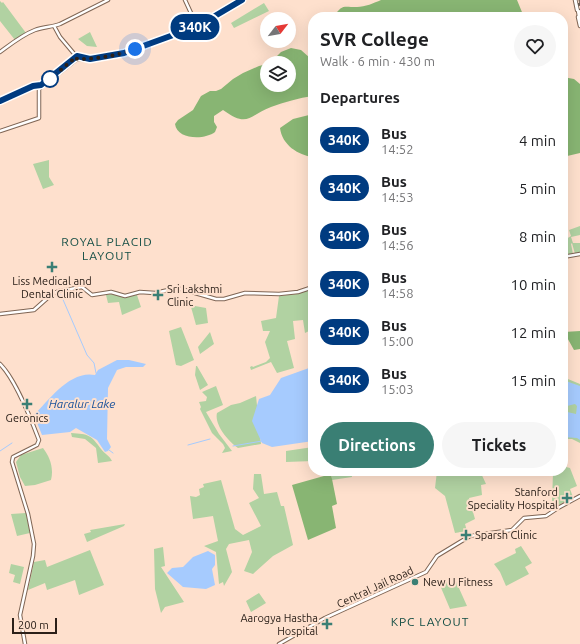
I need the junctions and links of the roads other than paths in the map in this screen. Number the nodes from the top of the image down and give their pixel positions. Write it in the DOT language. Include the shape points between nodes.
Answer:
graph roads {
  1 [pos="108,0"];
  2 [pos="185,0"];
  3 [pos="242,0"];
  4 [pos="576,0"];
  5 [pos="580,18"];
  6 [pos="54,26"];
  7 [pos="198,26"];
  8 [pos="580,26"];
  9 [pos="0,52"];
  10 [pos="77,57"];
  11 [pos="0,101"];
  12 [pos="0,131"];
  13 [pos="580,254"];
  14 [pos="568,256"];
  15 [pos="308,289"];
  16 [pos="0,314"];
  17 [pos="0,364"];
  18 [pos="580,496"];
  19 [pos="25,644"];
  20 [pos="279,644"];
  1 -- 6 [label="street"];
  2 -- 7 [label="street"];
  3 -- 7 [label="street"];
  4 -- 5 [label="highway"];
  4 -- 8 [label="street"];
  6 -- 9 [label="street" via="29,33"];
  6 -- 10 [label="street"];
  7 -- 10 [label="street" via="124,53 88,59"];
  10 -- 11 [label="street" via="41,85"];
  10 -- 12 [label="street" via="39,90 39,118"];
  13 -- 14 [label="street"];
  15 -- 16 [label="street" via="280,294 245,293 224,299 181,289 155,293 140,292 125,296 111,292 92,295 84,288 75,288 52,294 34,310"];
  17 -- 19 [label="street" via="17,390 39,440 37,445 13,457 12,462 34,544 20,615"];
  18 -- 20 [label="street, Central Jail Road" via="546,516 524,518 512,530 470,536 437,556 426,572 323,619"];
}
